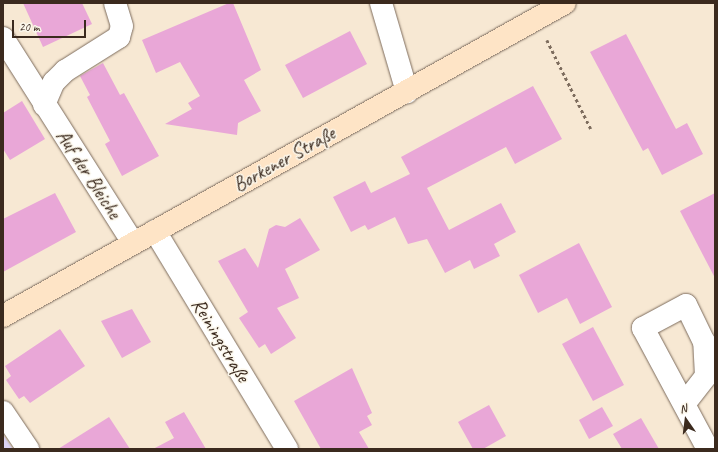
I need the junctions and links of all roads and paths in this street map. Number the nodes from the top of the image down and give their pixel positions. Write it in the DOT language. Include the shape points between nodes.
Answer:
graph roads {
  1 [pos="115,3"];
  2 [pos="381,3"];
  3 [pos="565,3"];
  4 [pos="536,19"];
  5 [pos="3,38"];
  6 [pos="407,92"];
  7 [pos="44,105"];
  8 [pos="591,129"];
  9 [pos="155,231"];
  10 [pos="133,243"];
  11 [pos="3,316"];
  12 [pos="685,403"];
  13 [pos="3,412"];
  14 [pos="28,449"];
  15 [pos="286,449"];
  16 [pos="708,449"];
  1 -- 7 [label="street" via="122,26 119,37 65,71 54,82"];
  2 -- 6 [label="street"];
  3 -- 4 [label="street, Borkener Straße"];
  4 -- 6 [label="street, Borkener Straße"];
  4 -- 8 [label="path"];
  5 -- 7 [label="street, Auf der Bleiche"];
  6 -- 9 [label="street, Borkener Straße"];
  7 -- 10 [label="street, Auf der Bleiche"];
  9 -- 10 [label="street, Borkener Straße"];
  9 -- 15 [label="street, Reiningstraße"];
  10 -- 11 [label="street, Borkener Straße"];
  12 -- 16 [label="street"];
  13 -- 14 [label="street"];
}
